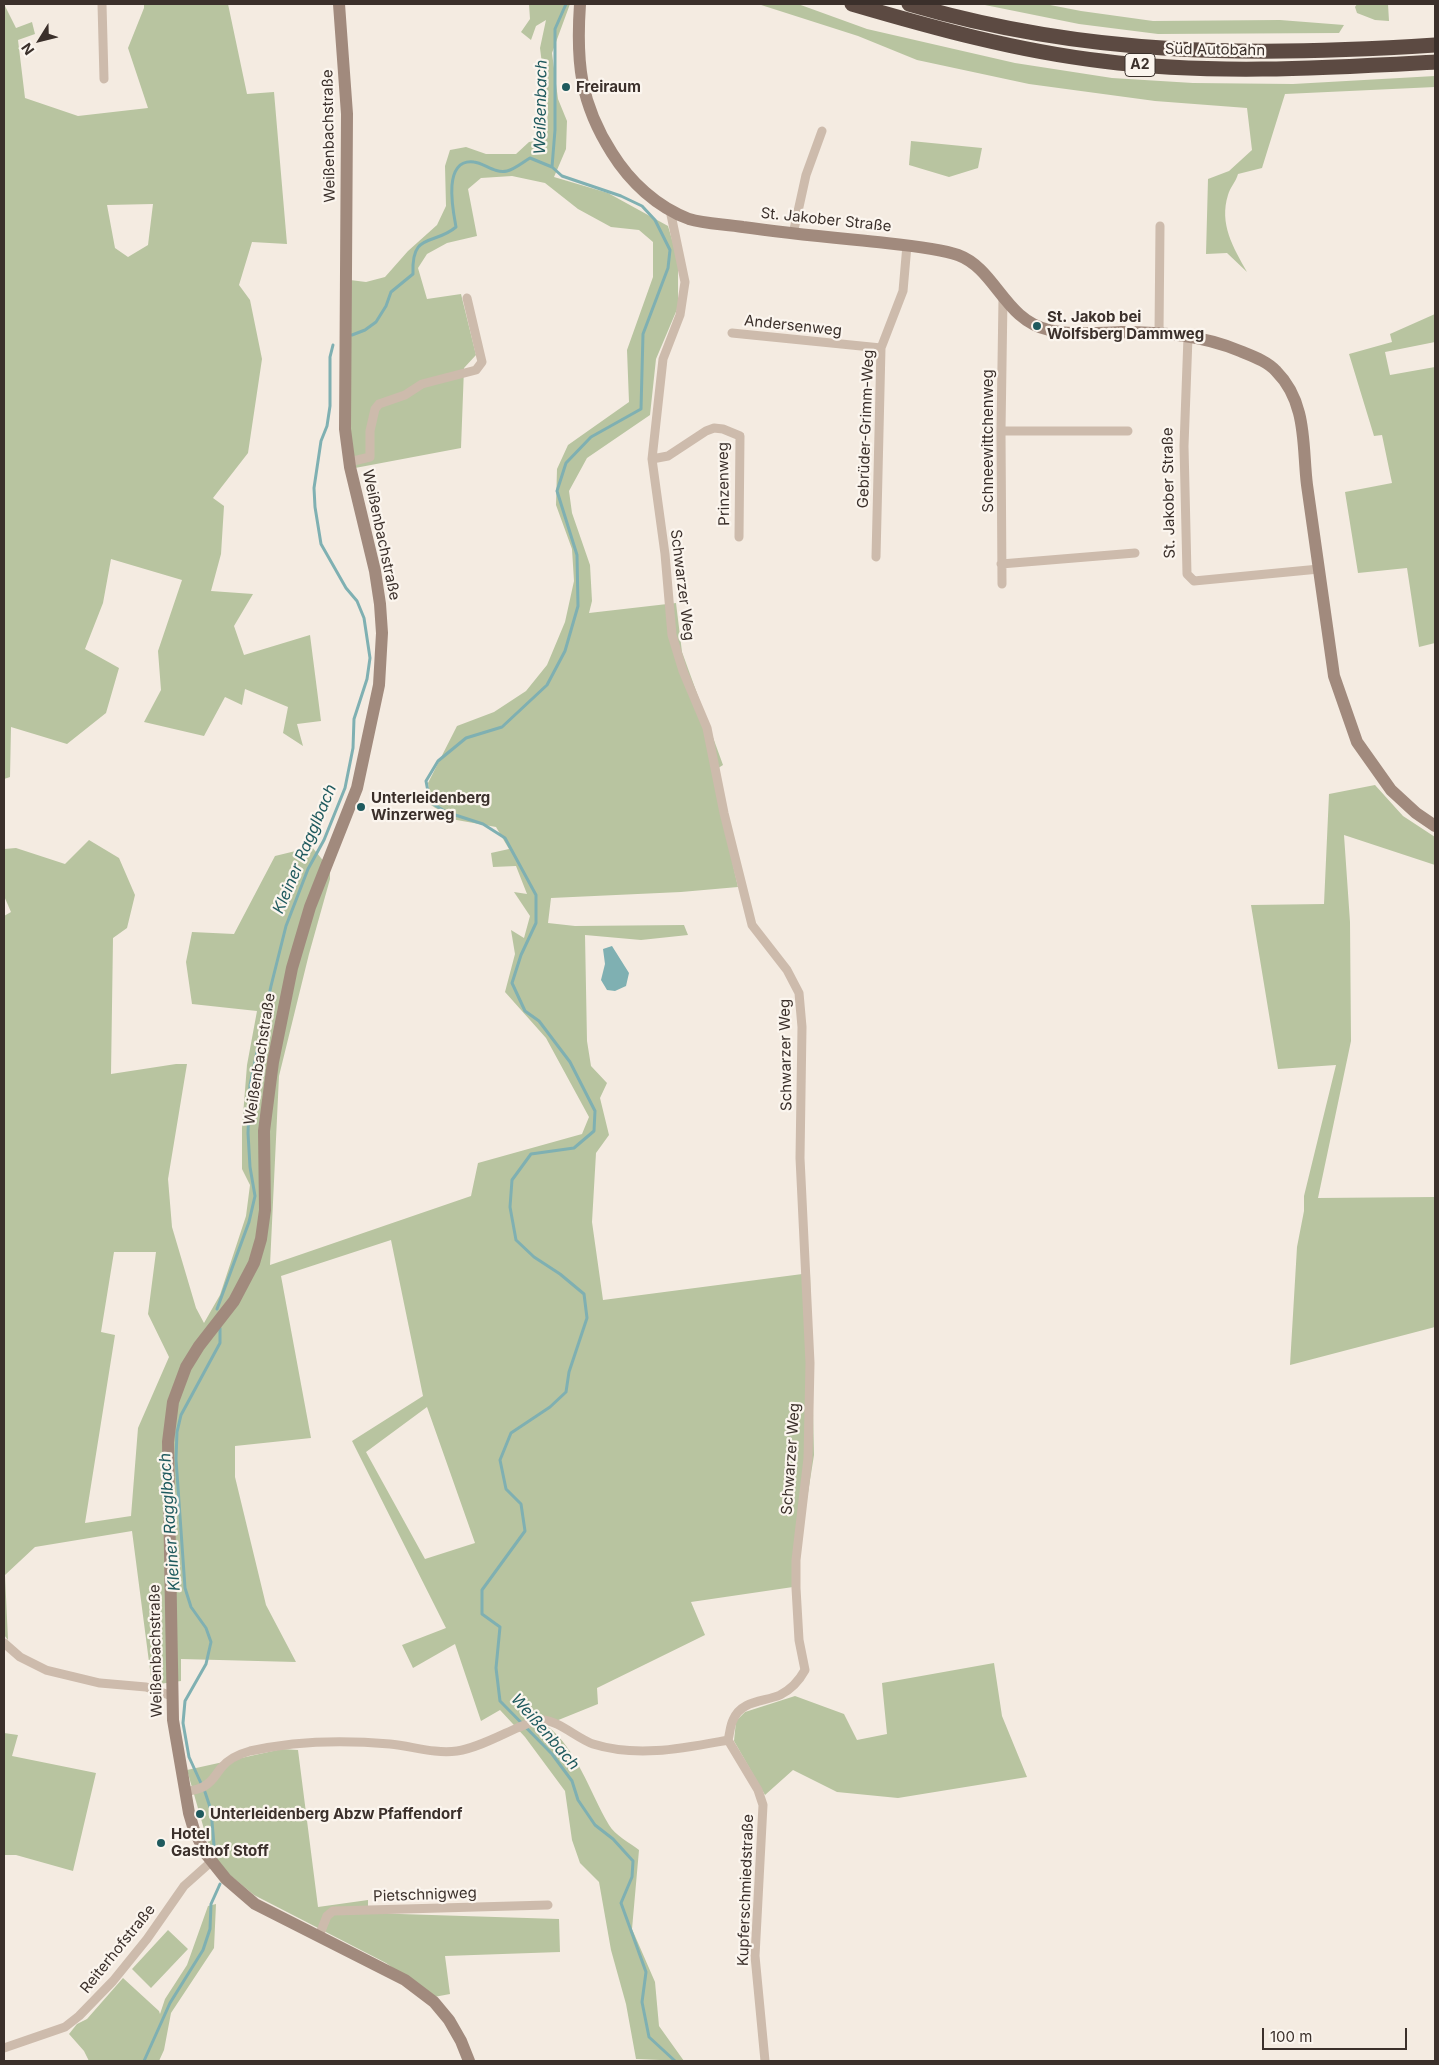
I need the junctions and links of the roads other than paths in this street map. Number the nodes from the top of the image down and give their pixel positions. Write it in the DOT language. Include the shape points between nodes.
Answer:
graph roads {
  1 [pos="102,4"];
  2 [pos="339,4"];
  3 [pos="580,4"];
  4 [pos="852,4"];
  5 [pos="909,4"];
  6 [pos="1435,45"];
  7 [pos="1435,62"];
  8 [pos="104,79"];
  9 [pos="822,131"];
  10 [pos="670,210"];
  11 [pos="1160,226"];
  12 [pos="793,234"];
  13 [pos="907,245"];
  14 [pos="467,298"];
  15 [pos="1003,298"];
  16 [pos="732,333"];
  17 [pos="1159,333"];
  18 [pos="1188,337"];
  19 [pos="881,348"];
  20 [pos="1001,430"];
  21 [pos="1128,431"];
  22 [pos="652,459"];
  23 [pos="350,462"];
  24 [pos="739,537"];
  25 [pos="1134,553"];
  26 [pos="876,557"];
  27 [pos="1001,564"];
  28 [pos="1319,569"];
  29 [pos="1002,584"];
  30 [pos="1435,826"];
  31 [pos="4,1643"];
  32 [pos="172,1696"];
  33 [pos="728,1740"];
  34 [pos="185,1792"];
  35 [pos="212,1861"];
  36 [pos="548,1905"];
  37 [pos="319,1936"];
  38 [pos="4,2047"];
  39 [pos="469,2061"];
  40 [pos="765,2061"];
  1 -- 8 [label="street"];
  2 -- 23 [label="main road, Weißenbachstraße" via="347,114 344,401"];
  3 -- 10 [label="main road, St. Jakober Straße" via="577,44 584,91 600,134 620,165 644,192"];
  4 -- 7 [label="highway, Süd Autobahn / A2" via="1009,46 1103,62 1178,68 1307,68"];
  5 -- 6 [label="highway, Süd Autobahn / A2" via="1029,33 1181,51 1316,52"];
  9 -- 12 [label="street" via="806,175"];
  10 -- 12 [label="main road, St. Jakober Straße" via="691,220"];
  10 -- 22 [label="street, Schwarzer Weg" via="685,282 680,315 663,359"];
  11 -- 17 [label="street"];
  12 -- 13 [label="main road, St. Jakober Straße"];
  13 -- 15 [label="main road, St. Jakober Straße" via="959,255 983,273"];
  13 -- 19 [label="street, Gebrüder-Grimm-Weg" via="904,292"];
  14 -- 23 [label="street" via="482,362 476,370 422,384 405,395 379,404 370,431 370,457"];
  15 -- 17 [label="main road, St. Jakober Straße" via="1030,323 1048,330"];
  15 -- 20 [label="street, Schneewittchenweg"];
  16 -- 19 [label="street, Andersenweg"];
  17 -- 18 [label="main road, St. Jakober Straße"];
  18 -- 28 [label="main road, St. Jakober Straße" via="1223,344 1259,359 1275,370 1292,392 1300,415"];
  18 -- 28 [label="street, St. Jakober Straße" via="1184,446 1187,574 1194,581"];
  19 -- 26 [label="street, Gebrüder-Grimm-Weg"];
  20 -- 21 [label="street"];
  20 -- 27 [label="street, Schneewittchenweg"];
  22 -- 24 [label="street, Prinzenweg" via="668,456 714,428 740,436"];
  22 -- 33 [label="street, Schwarzer Weg" via="666,554 672,635 707,728 752,925 787,970 799,993 802,1027 800,1158 810,1363 808,1458 796,1560 796,1588 799,1640 805,1670 792,1688 748,1704 737,1713"];
  23 -- 32 [label="main road, Weißenbachstraße" via="380,604 379,685 357,788 310,907 292,968 273,1062 264,1131 265,1210 256,1255 234,1301 186,1367 173,1402 168,1442"];
  25 -- 27 [label="street"];
  27 -- 29 [label="street, Schneewittchenweg"];
  28 -- 30 [label="main road, St. Jakober Straße" via="1334,676 1356,742 1391,790"];
  31 -- 32 [label="street" via="20,1657 46,1670 100,1683 146,1687"];
  32 -- 34 [label="main road, Weißenbachstraße" via="175,1741"];
  33 -- 34 [label="street" via="644,1752 583,1740 543,1720 458,1751 434,1752 373,1743 324,1743 247,1752 222,1766 202,1788"];
  33 -- 40 [label="street, Kupferschmiedstraße" via="764,1805 755,1956"];
  34 -- 35 [label="main road, Weißenbachstraße" via="194,1830"];
  35 -- 37 [label="main road, Weißenbachstraße" via="226,1879 254,1904"];
  35 -- 38 [label="street, Reiterhofstraße" via="184,1886 130,1960 79,2016 65,2027"];
  36 -- 37 [label="street, Pietschnigweg" via="333,1911 327,1916"];
  37 -- 39 [label="main road, Weißenbachstraße" via="405,1980 434,2002 449,2020"];
}
